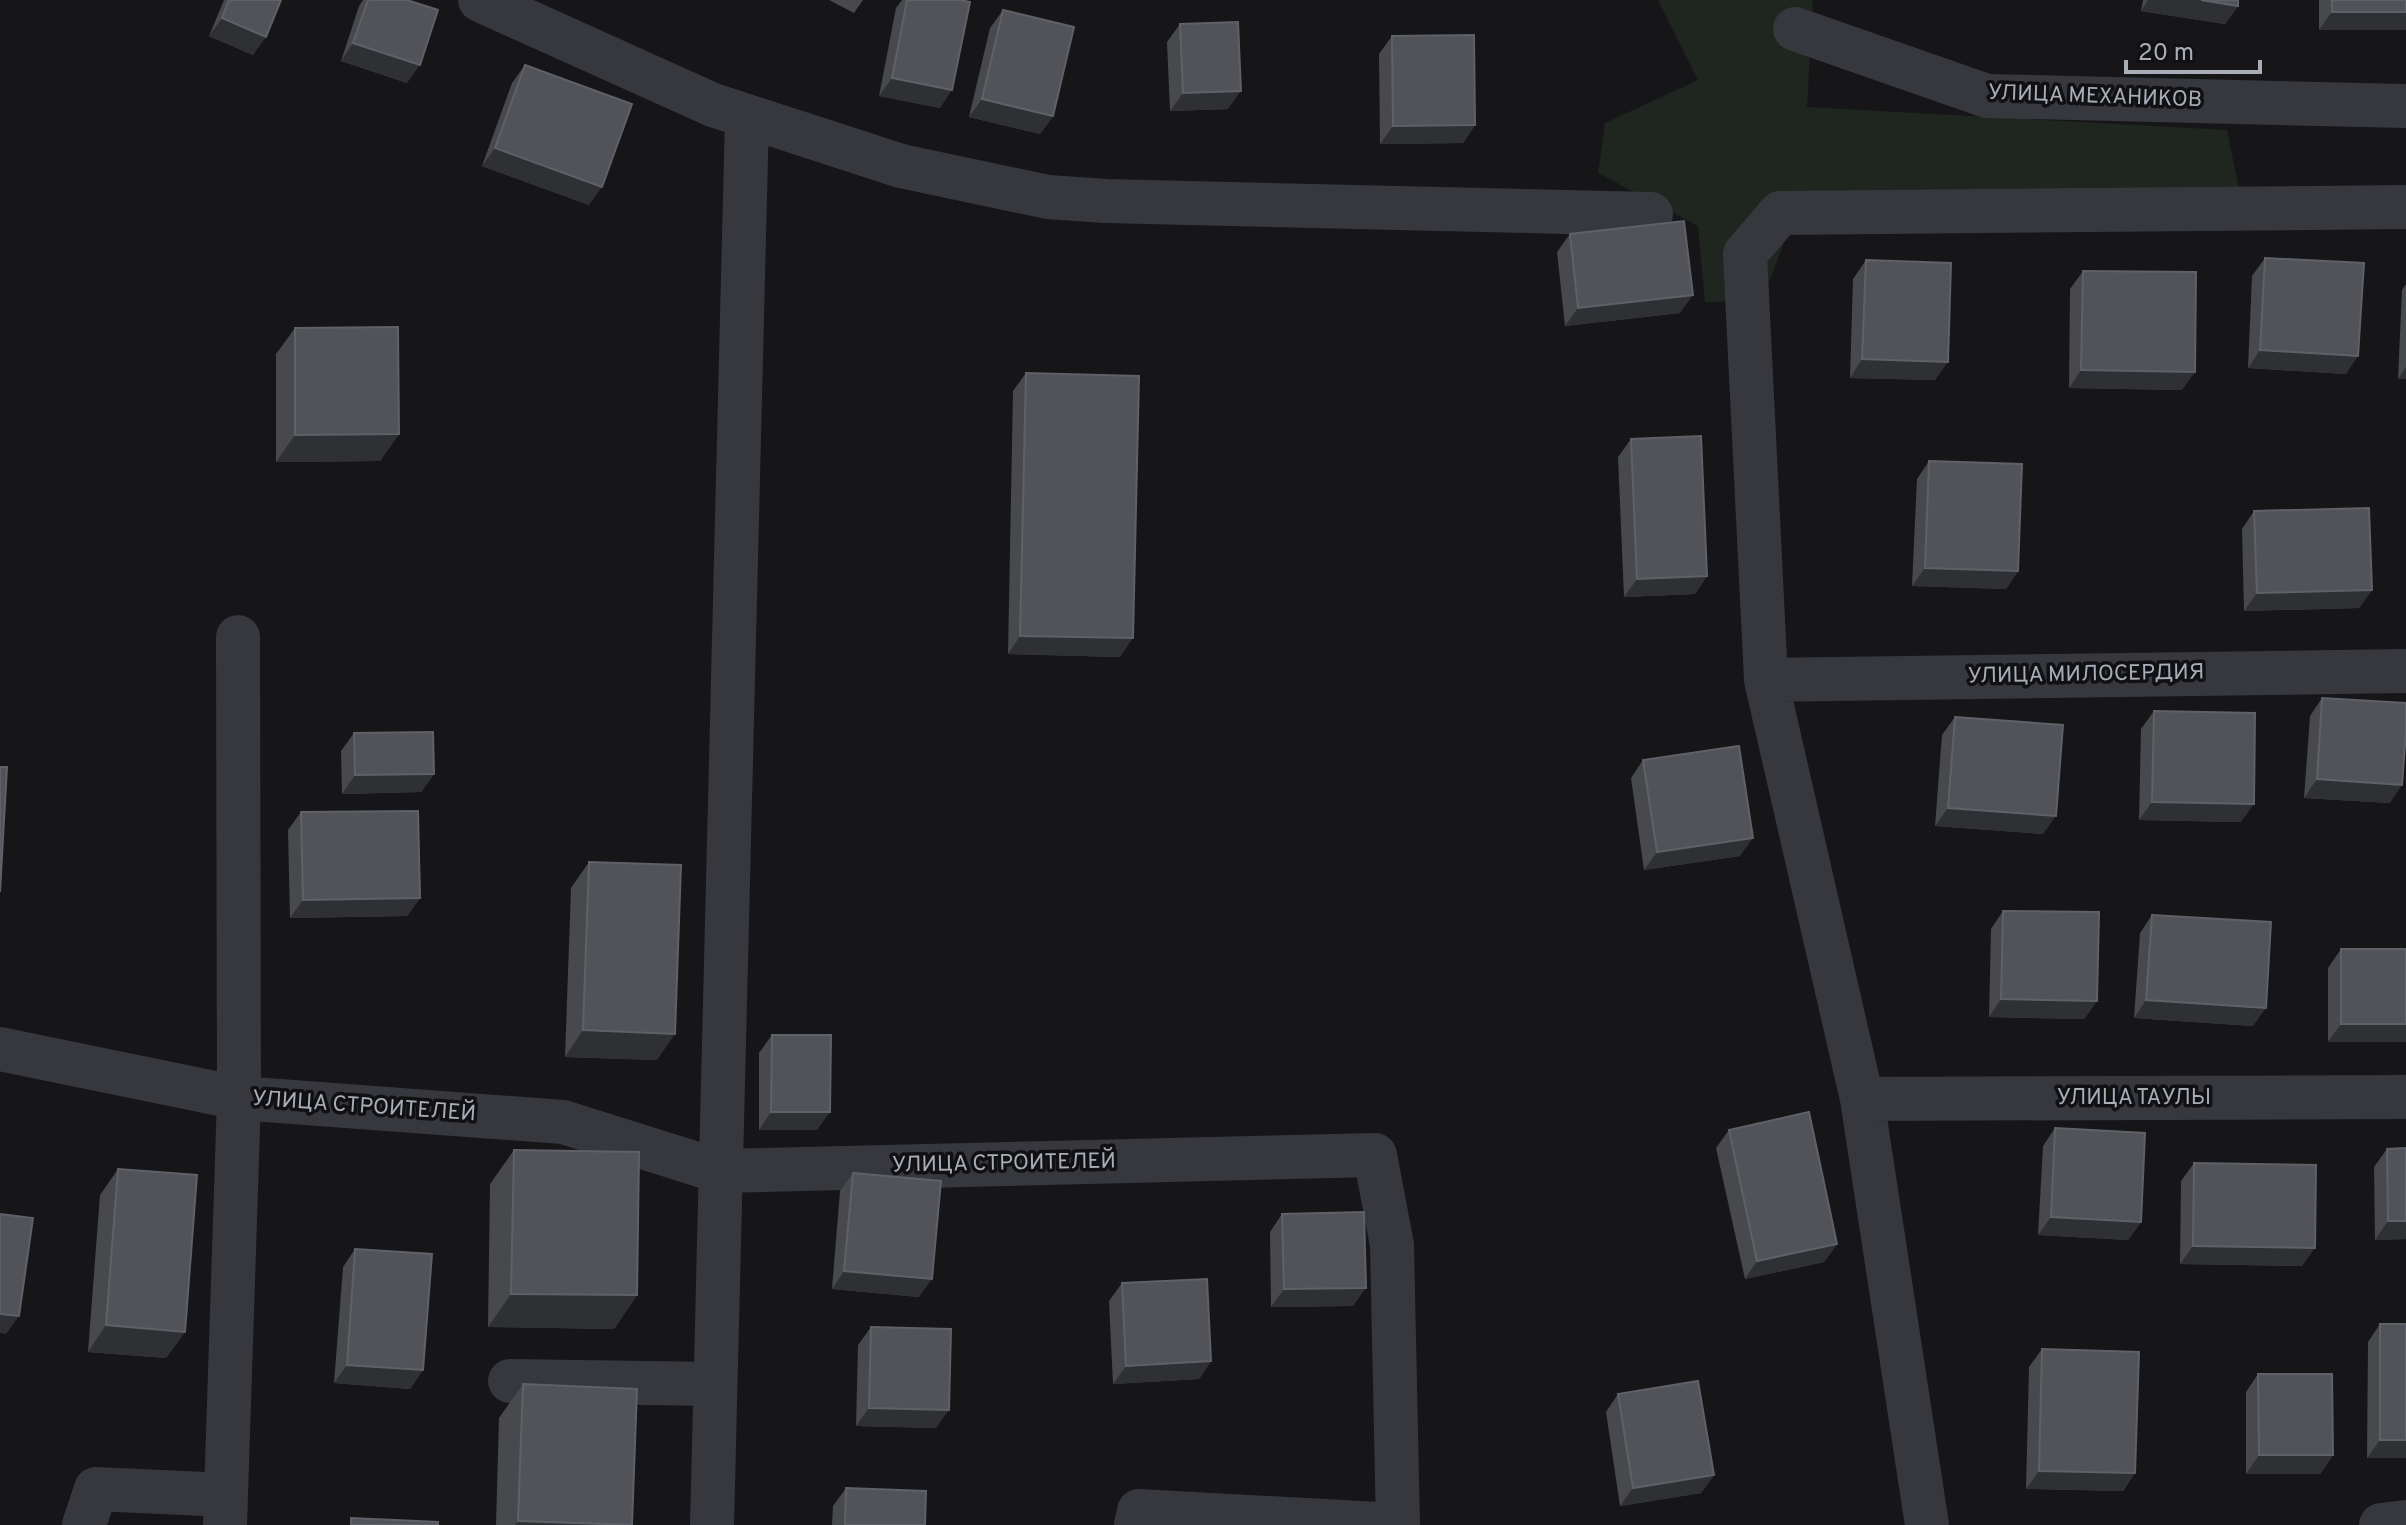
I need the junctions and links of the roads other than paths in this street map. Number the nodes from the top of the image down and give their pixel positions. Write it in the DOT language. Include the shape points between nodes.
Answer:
graph roads {
  1 [pos="480,0"];
  2 [pos="1795,29"];
  3 [pos="2406,106"];
  4 [pos="747,116"];
  5 [pos="2406,207"];
  6 [pos="1651,214"];
  7 [pos="238,637"];
  8 [pos="2406,671"];
  9 [pos="1766,680"];
  10 [pos="0,1049"];
  11 [pos="2406,1097"];
  12 [pos="239,1098"];
  13 [pos="1862,1099"];
  14 [pos="719,1171"];
  15 [pos="510,1381"];
  16 [pos="715,1384"];
  17 [pos="226,1510"];
  18 [pos="2406,1522"];
  19 [pos="84,1525"];
  20 [pos="712,1525"];
  21 [pos="1136,1525"];
  22 [pos="1927,1525"];
  23 [pos="2381,1525"];
  1 -- 4 [label="street"];
  2 -- 3 [label="street, УЛИЦА МЕХАНИКОВ" via="1987,96"];
  4 -- 6 [label="street" via="901,166 1048,197"];
  4 -- 14 [label="street"];
  5 -- 9 [label="street" via="1780,213 1745,254"];
  7 -- 12 [label="street"];
  8 -- 9 [label="street, УЛИЦА МИЛОСЕРДИЯ"];
  9 -- 13 [label="street"];
  10 -- 12 [label="street, УЛИЦА СТРОИТЕЛЕЙ"];
  11 -- 13 [label="street, УЛИЦА ТАУЛЫ"];
  12 -- 14 [label="street, УЛИЦА СТРОИТЕЛЕЙ" via="563,1122"];
  12 -- 17 [label="street"];
  13 -- 22 [label="street"];
  14 -- 16 [label="street"];
  14 -- 21 [label="street, УЛИЦА СТРОИТЕЛЕЙ" via="1375,1155 1392,1245 1398,1525 1139,1511"];
  15 -- 16 [label="street"];
  16 -- 20 [label="street"];
  17 -- 19 [label="street" via="96,1489"];
  18 -- 23 [label="street"];
}
